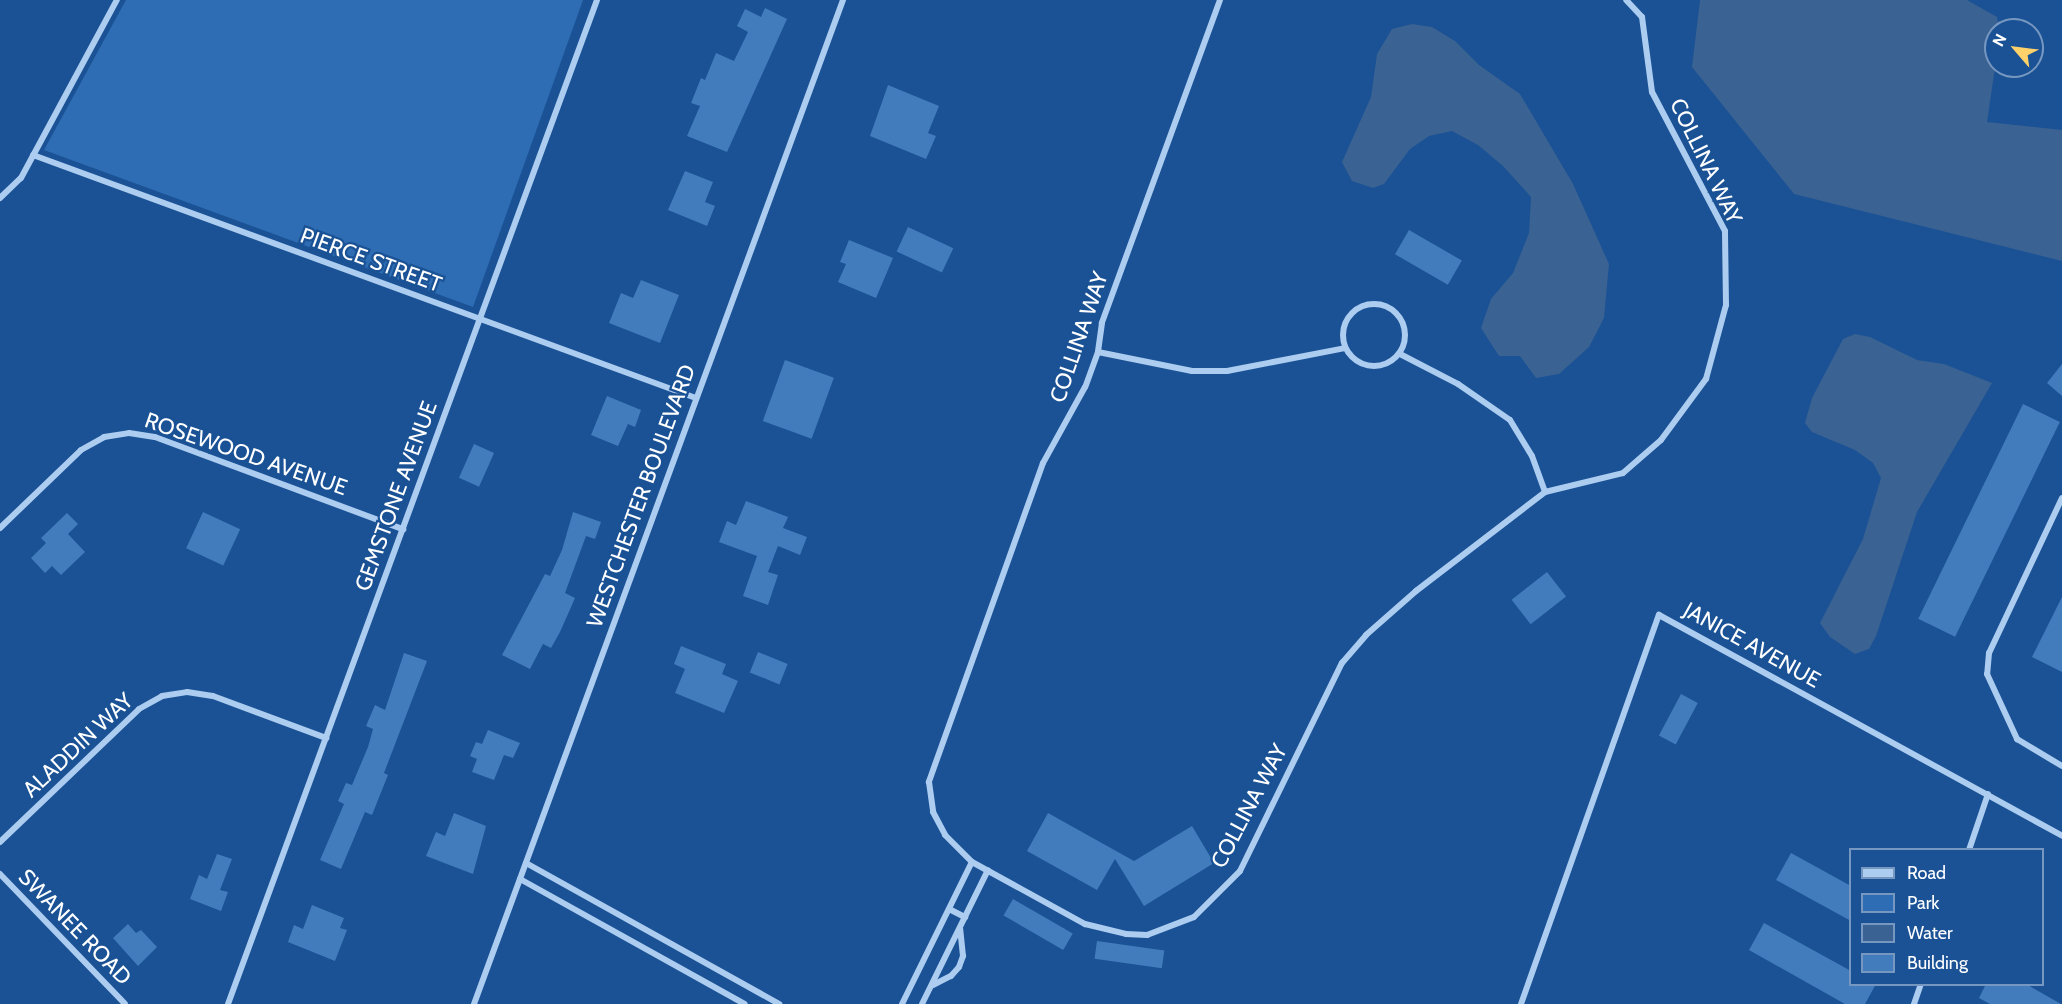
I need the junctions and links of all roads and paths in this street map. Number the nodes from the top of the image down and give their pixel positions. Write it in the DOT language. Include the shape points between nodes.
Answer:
graph roads {
  1 [pos="117,0"];
  2 [pos="597,0"];
  3 [pos="843,0"];
  4 [pos="1220,0"];
  5 [pos="1626,0"];
  6 [pos="33,155"];
  7 [pos="0,198"];
  8 [pos="480,319"];
  9 [pos="1345,348"];
  10 [pos="1098,352"];
  11 [pos="1400,354"];
  12 [pos="696,398"];
  13 [pos="1545,492"];
  14 [pos="2062,498"];
  15 [pos="0,528"];
  16 [pos="403,528"];
  17 [pos="326,738"];
  18 [pos="2062,766"];
  19 [pos="1988,794"];
  20 [pos="2062,836"];
  21 [pos="0,842"];
  22 [pos="1969,848"];
  23 [pos="972,862"];
  24 [pos="526,863"];
  25 [pos="988,870"];
  26 [pos="0,874"];
  27 [pos="520,879"];
  28 [pos="951,910"];
  29 [pos="965,917"];
  30 [pos="960,929"];
  31 [pos="932,985"];
  32 [pos="1920,986"];
  33 [pos="124,1004"];
  34 [pos="228,1004"];
  35 [pos="474,1004"];
  36 [pos="745,1004"];
  37 [pos="779,1004"];
  38 [pos="903,1004"];
  39 [pos="922,1004"];
  40 [pos="1521,1004"];
  41 [pos="1914,1004"];
  1 -- 6 [label="street"];
  2 -- 8 [label="street, GEMSTONE AVENUE"];
  3 -- 12 [label="street, WESTCHESTER BOULEVARD"];
  4 -- 10 [label="street, COLLINA WAY" via="1102,322"];
  5 -- 13 [label="street, COLLINA WAY" via="1642,17 1652,92 1725,231 1726,305 1706,379 1661,440 1623,473"];
  6 -- 7 [label="street" via="21,178"];
  6 -- 8 [label="street, PIERCE STREET"];
  8 -- 12 [label="street, PIERCE STREET"];
  8 -- 16 [label="street, GEMSTONE AVENUE"];
  9 -- 10 [label="street" via="1227,371 1192,371"];
  9 -- 11 [label="street" via="1357,362 1374,367 1391,362"];
  9 -- 11 [label="street" via="1343,330 1350,314 1374,303 1391,308 1403,322 1405,340"];
  10 -- 23 [label="street, COLLINA WAY" via="1078,404 1043,463 931,770 929,795 933,812 945,835"];
  11 -- 13 [label="street" via="1458,384 1510,420 1532,456"];
  12 -- 24 [label="street, WESTCHESTER BOULEVARD"];
  13 -- 25 [label="street, COLLINA WAY" via="1416,591 1353,649 1239,871 1194,917 1147,935 1107,931 1085,924"];
  14 -- 18 [label="street" via="1989,654 1987,674 2017,739"];
  15 -- 16 [label="street, ROSEWOOD AVENUE" via="81,450 104,437 129,433 155,437"];
  16 -- 17 [label="street, GEMSTONE AVENUE"];
  17 -- 21 [label="street, ALADDIN WAY" via="213,696 187,692 162,696 139,709"];
  17 -- 34 [label="street, GEMSTONE AVENUE"];
  19 -- 20 [label="street, JANICE AVENUE"];
  19 -- 22 [label="street"];
  19 -- 40 [label="street, JANICE AVENUE" via="1659,615"];
  23 -- 25 [label="street, COLLINA WAY"];
  23 -- 28 [label="street"];
  24 -- 27 [label="street, WESTCHESTER BOULEVARD"];
  24 -- 37 [label="street"];
  25 -- 29 [label="street"];
  26 -- 33 [label="street, SWANEE ROAD"];
  27 -- 35 [label="street, WESTCHESTER BOULEVARD"];
  27 -- 36 [label="street"];
  28 -- 29 [label="street"];
  28 -- 38 [label="street"];
  29 -- 30 [label="street"];
  30 -- 31 [label="street"];
  30 -- 31 [label="street" via="963,956 959,967 951,976"];
  31 -- 39 [label="street"];
  32 -- 41 [label="street"];
}
